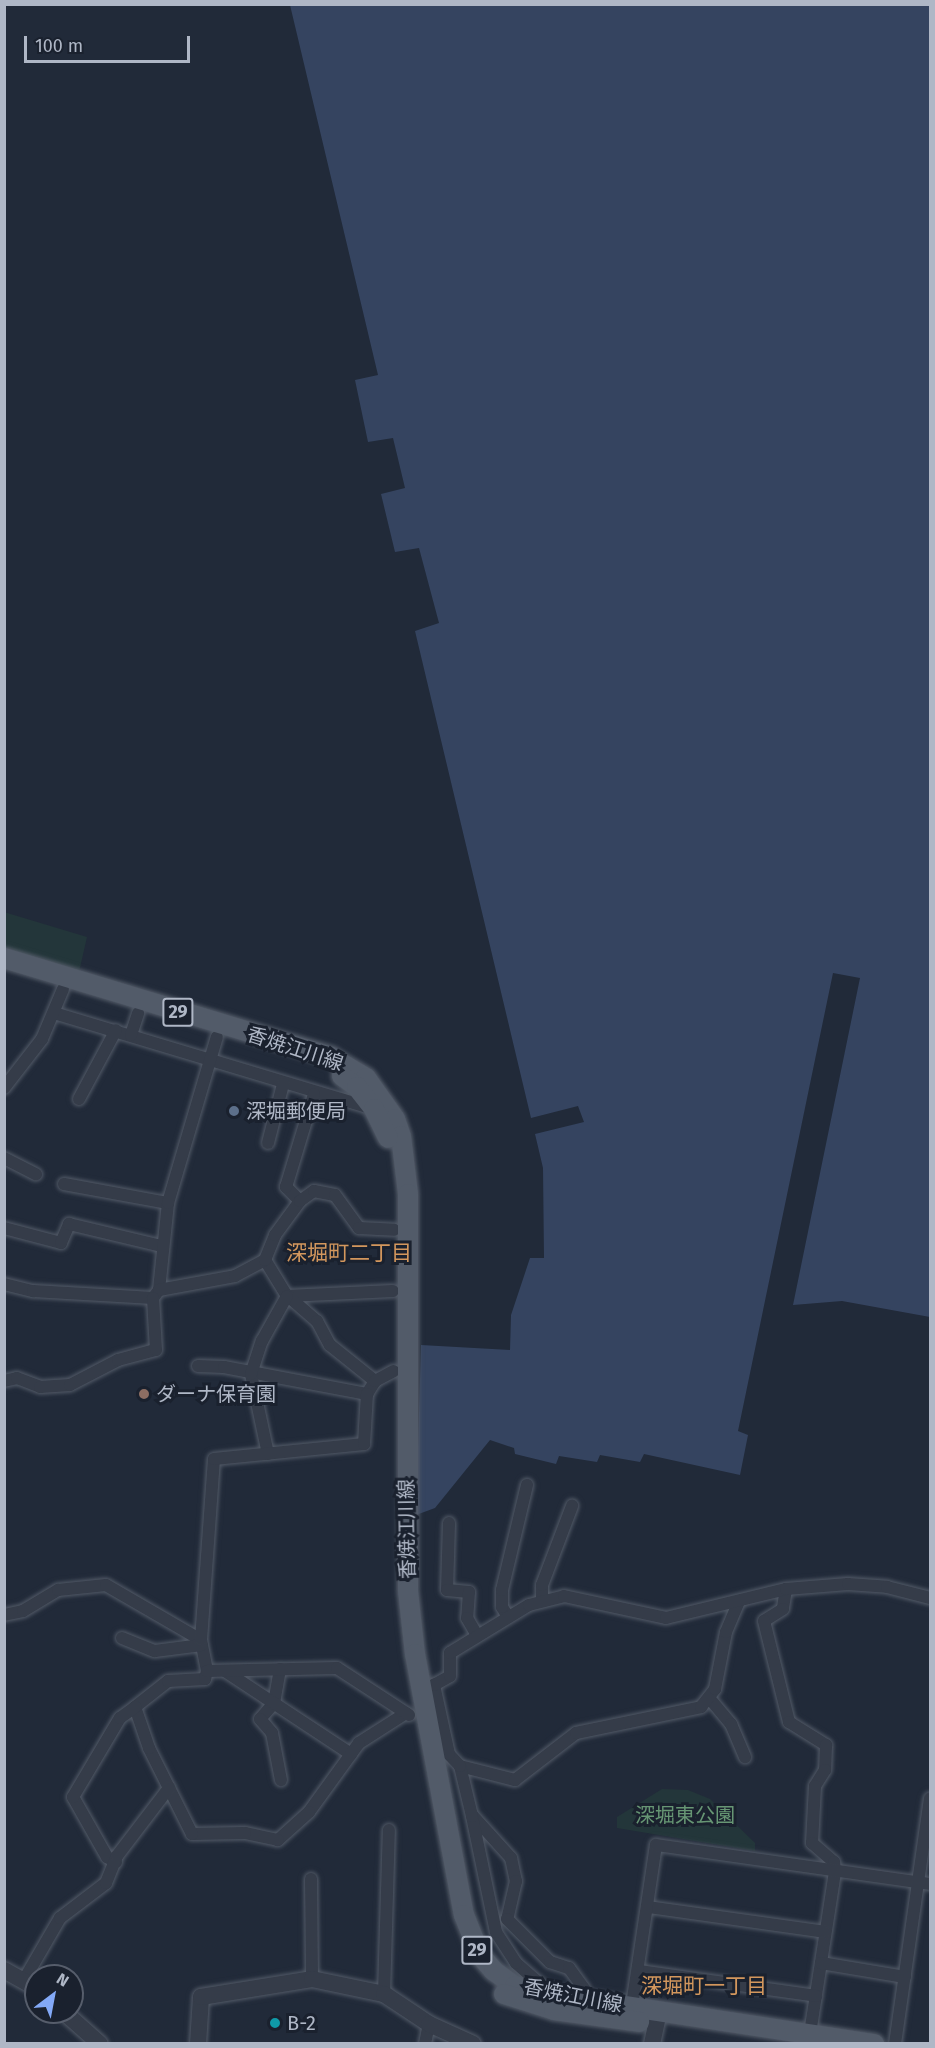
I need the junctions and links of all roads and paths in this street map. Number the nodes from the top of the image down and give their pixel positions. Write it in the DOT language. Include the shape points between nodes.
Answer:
graph roads {
  1 [pos="4,958"];
  2 [pos="4,971"];
  3 [pos="63,989"];
  4 [pos="138,1012"];
  5 [pos="54,1013"];
  6 [pos="116,1030"];
  7 [pos="131,1035"];
  8 [pos="216,1040"];
  9 [pos="211,1060"];
  10 [pos="347,1072"];
  11 [pos="283,1084"];
  12 [pos="4,1088"];
  13 [pos="314,1094"];
  14 [pos="79,1099"];
  15 [pos="384,1117"];
  16 [pos="268,1143"];
  17 [pos="4,1158"];
  18 [pos="36,1174"];
  19 [pos="64,1184"];
  20 [pos="300,1201"];
  21 [pos="168,1203"];
  22 [pos="4,1228"];
  23 [pos="394,1230"];
  24 [pos="161,1246"];
  25 [pos="265,1260"];
  26 [pos="4,1284"];
  27 [pos="393,1291"];
  28 [pos="156,1294"];
  29 [pos="288,1297"];
  30 [pos="198,1366"];
  31 [pos="394,1371"];
  32 [pos="251,1374"];
  33 [pos="4,1381"];
  34 [pos="375,1381"];
  35 [pos="367,1394"];
  36 [pos="268,1454"];
  37 [pos="399,1470"];
  38 [pos="526,1485"];
  39 [pos="572,1506"];
  40 [pos="449,1523"];
  41 [pos="786,1589"];
  42 [pos="930,1598"];
  43 [pos="542,1599"];
  44 [pos="739,1600"];
  45 [pos="4,1615"];
  46 [pos="508,1617"];
  47 [pos="477,1635"];
  48 [pos="122,1638"];
  49 [pos="201,1643"];
  50 [pos="280,1669"];
  51 [pos="207,1671"];
  52 [pos="225,1671"];
  53 [pos="710,1699"];
  54 [pos="274,1703"];
  55 [pos="135,1707"];
  56 [pos="351,1754"];
  57 [pos="745,1757"];
  58 [pos="460,1766"];
  59 [pos="281,1780"];
  60 [pos="169,1788"];
  61 [pos="930,1798"];
  62 [pos="472,1816"];
  63 [pos="389,1830"];
  64 [pos="116,1862"];
  65 [pos="835,1872"];
  66 [pos="311,1879"];
  67 [pos="926,1883"];
  68 [pos="648,1908"];
  69 [pos="825,1932"];
  70 [pos="821,1963"];
  71 [pos="39,1964"];
  72 [pos="4,1970"];
  73 [pos="639,1971"];
  74 [pos="905,1977"];
  75 [pos="312,1979"];
  76 [pos="24,1981"];
  77 [pos="384,1994"];
  78 [pos="816,1996"];
  79 [pos="582,2000"];
  80 [pos="553,2003"];
  81 [pos="630,2014"];
  82 [pos="78,2024"];
  83 [pos="429,2024"];
  84 [pos="656,2027"];
  85 [pos="809,2038"];
  86 [pos="100,2043"];
  87 [pos="198,2043"];
  88 [pos="425,2043"];
  89 [pos="473,2043"];
  90 [pos="787,2043"];
  91 [pos="874,2043"];
  92 [pos="895,2043"];
  1 -- 10 [label="main road, 香焼江川線 / 29" via="331,1057"];
  2 -- 3 [label="main road, 香焼江川線 / 29"];
  3 -- 4 [label="main road, 香焼江川線 / 29"];
  3 -- 5 [label="street"];
  4 -- 7 [label="street"];
  4 -- 8 [label="main road, 香焼江川線 / 29"];
  5 -- 6 [label="street"];
  5 -- 12 [label="street" via="42,1039"];
  6 -- 7 [label="street"];
  6 -- 14 [label="street"];
  7 -- 9 [label="street"];
  8 -- 9 [label="street"];
  8 -- 10 [label="main road, 香焼江川線 / 29"];
  9 -- 11 [label="street"];
  9 -- 21 [label="street" via="207,1061"];
  10 -- 15 [label="main road, 香焼江川線 / 29"];
  11 -- 13 [label="street"];
  11 -- 16 [label="street"];
  13 -- 15 [label="street"];
  13 -- 20 [label="street" via="286,1187"];
  15 -- 23 [label="main road, 香焼江川線 / 29" via="392,1166"];
  15 -- 37 [label="main road, 香焼江川線 / 29" via="401,1136 408,1194"];
  17 -- 18 [label="street"];
  19 -- 21 [label="street"];
  20 -- 23 [label="street" via="314,1191 335,1195 359,1228"];
  20 -- 25 [label="street" via="276,1235"];
  21 -- 24 [label="street"];
  22 -- 24 [label="street" via="61,1243 69,1224"];
  23 -- 27 [label="main road, 香焼江川線 / 29"];
  24 -- 28 [label="street"];
  25 -- 28 [label="street" via="236,1276"];
  25 -- 29 [label="street"];
  26 -- 28 [label="street" via="33,1291"];
  27 -- 29 [label="street"];
  27 -- 31 [label="main road, 香焼江川線 / 29"];
  28 -- 33 [label="street" via="156,1350 118,1360 70,1385 40,1387 17,1378"];
  29 -- 32 [label="street" via="262,1341"];
  29 -- 34 [label="street" via="317,1321 330,1346"];
  30 -- 32 [label="street"];
  31 -- 34 [label="street"];
  31 -- 37 [label="main road, 香焼江川線 / 29"];
  32 -- 35 [label="street"];
  32 -- 36 [label="street"];
  34 -- 35 [label="street"];
  35 -- 36 [label="street" via="364,1444"];
  36 -- 49 [label="street" via="214,1459"];
  37 -- 80 [label="main road, 香焼江川線 / 29" via="401,1656 458,1942 485,1981 510,1998"];
  38 -- 46 [label="street" via="502,1590 502,1608"];
  39 -- 43 [label="street" via="542,1585"];
  40 -- 47 [label="street" via="447,1590 470,1592 467,1618"];
  41 -- 42 [label="street" via="848,1584 887,1587"];
  41 -- 44 [label="street"];
  41 -- 65 [label="street" via="783,1610 764,1621 789,1722 826,1745 825,1770 815,1786 812,1842 834,1862"];
  43 -- 44 [label="street" via="564,1596 666,1618"];
  43 -- 46 [label="street"];
  44 -- 53 [label="street" via="726,1632 719,1678"];
  45 -- 49 [label="street" via="23,1611 58,1590 106,1585"];
  46 -- 47 [label="street"];
  47 -- 58 [label="street" via="450,1653 450,1676 434,1685 449,1754"];
  48 -- 49 [label="street" via="154,1651"];
  49 -- 51 [label="street"];
  50 -- 52 [label="street"];
  50 -- 54 [label="street"];
  50 -- 56 [label="street" via="337,1668 408,1714 359,1743"];
  51 -- 52 [label="street"];
  51 -- 55 [label="street" via="205,1679 168,1681"];
  52 -- 54 [label="street"];
  53 -- 57 [label="street" via="731,1724"];
  53 -- 58 [label="street" via="693,1710 576,1732 516,1780 506,1781"];
  54 -- 56 [label="street"];
  54 -- 59 [label="street" via="260,1719 272,1733"];
  55 -- 60 [label="street"];
  55 -- 64 [label="street" via="120,1718 73,1797 107,1857"];
  56 -- 60 [label="street" via="309,1812 278,1840 245,1833 192,1834"];
  58 -- 62 [label="street"];
  60 -- 64 [label="street"];
  61 -- 67 [label="street"];
  62 -- 79 [label="street" via="511,1858 516,1881 507,1919 550,1962 569,1968 584,1989"];
  62 -- 80 [label="street" via="496,1932 516,1964"];
  63 -- 77 [label="street"];
  64 -- 71 [label="street" via="106,1883 60,1918"];
  65 -- 67 [label="street"];
  65 -- 68 [label="street" via="656,1845"];
  65 -- 69 [label="street"];
  66 -- 75 [label="street"];
  67 -- 74 [label="street"];
  68 -- 69 [label="street"];
  68 -- 73 [label="street"];
  69 -- 70 [label="street"];
  70 -- 74 [label="street"];
  70 -- 78 [label="street"];
  72 -- 76 [label="street"];
  73 -- 78 [label="street"];
  73 -- 81 [label="street"];
  74 -- 92 [label="street"];
  75 -- 77 [label="street"];
  75 -- 87 [label="street" via="201,1997"];
  77 -- 83 [label="street"];
  78 -- 85 [label="street"];
  79 -- 80 [label="main road, 香焼江川線 / 29"];
  79 -- 81 [label="main road, 香焼江川線 / 29"];
  80 -- 81 [label="main road, 香焼江川線 / 29"];
  81 -- 84 [label="main road, 香焼江川線 / 29"];
  82 -- 86 [label="street"];
  83 -- 88 [label="street"];
  83 -- 89 [label="street"];
  84 -- 85 [label="main road, 香焼江川線 / 29"];
  84 -- 90 [label="main road, 香焼江川線 / 29"];
  85 -- 91 [label="main road, 香焼江川線 / 29"];
}
